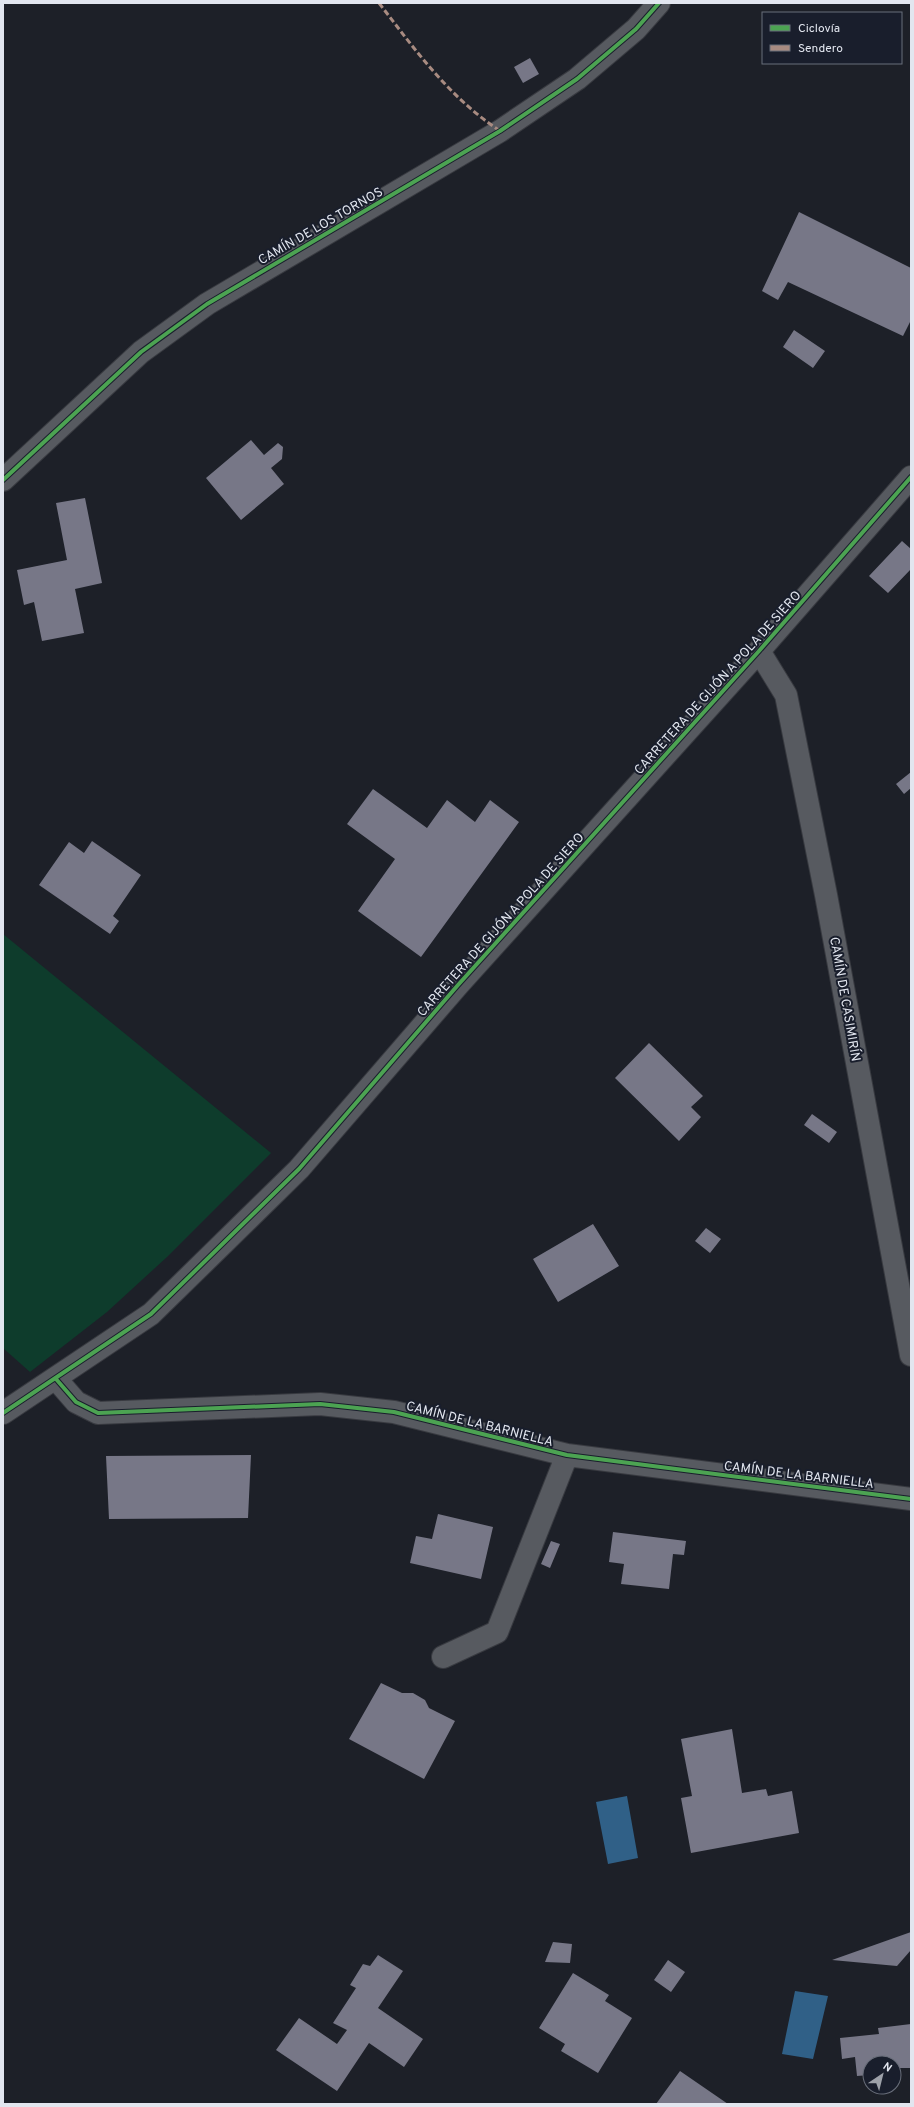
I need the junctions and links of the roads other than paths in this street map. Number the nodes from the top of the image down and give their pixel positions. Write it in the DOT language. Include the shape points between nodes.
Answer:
graph roads {
  1 [pos="659,3"];
  2 [pos="911,477"];
  3 [pos="3,480"];
  4 [pos="759,651"];
  5 [pos="911,1355"];
  6 [pos="56,1378"];
  7 [pos="3,1413"];
  8 [pos="567,1455"];
  9 [pos="911,1499"];
  10 [pos="443,1657"];
  1 -- 3 [label="street, CAMÍN DE LOS TORNOS" via="636,29 577,78 500,131 201,308 141,352"];
  2 -- 4 [label="street, CARRETERA DE GIJÓN A POLA DE SIERO"];
  4 -- 5 [label="street, CAMÍN DE CASIMIRÍN" via="786,695 826,895"];
  4 -- 6 [label="street, CARRETERA DE GIJÓN A POLA DE SIERO" via="463,979 299,1169 151,1314"];
  6 -- 7 [label="street, CARRETERA DE GIJÓN A POLA DE SIERO"];
  6 -- 8 [label="street, CAMÍN DE LA BARNIELLA" via="76,1402 98,1413 320,1404 394,1412"];
  8 -- 9 [label="street, CAMÍN DE LA BARNIELLA"];
  8 -- 10 [label="street" via="497,1632"];
}
